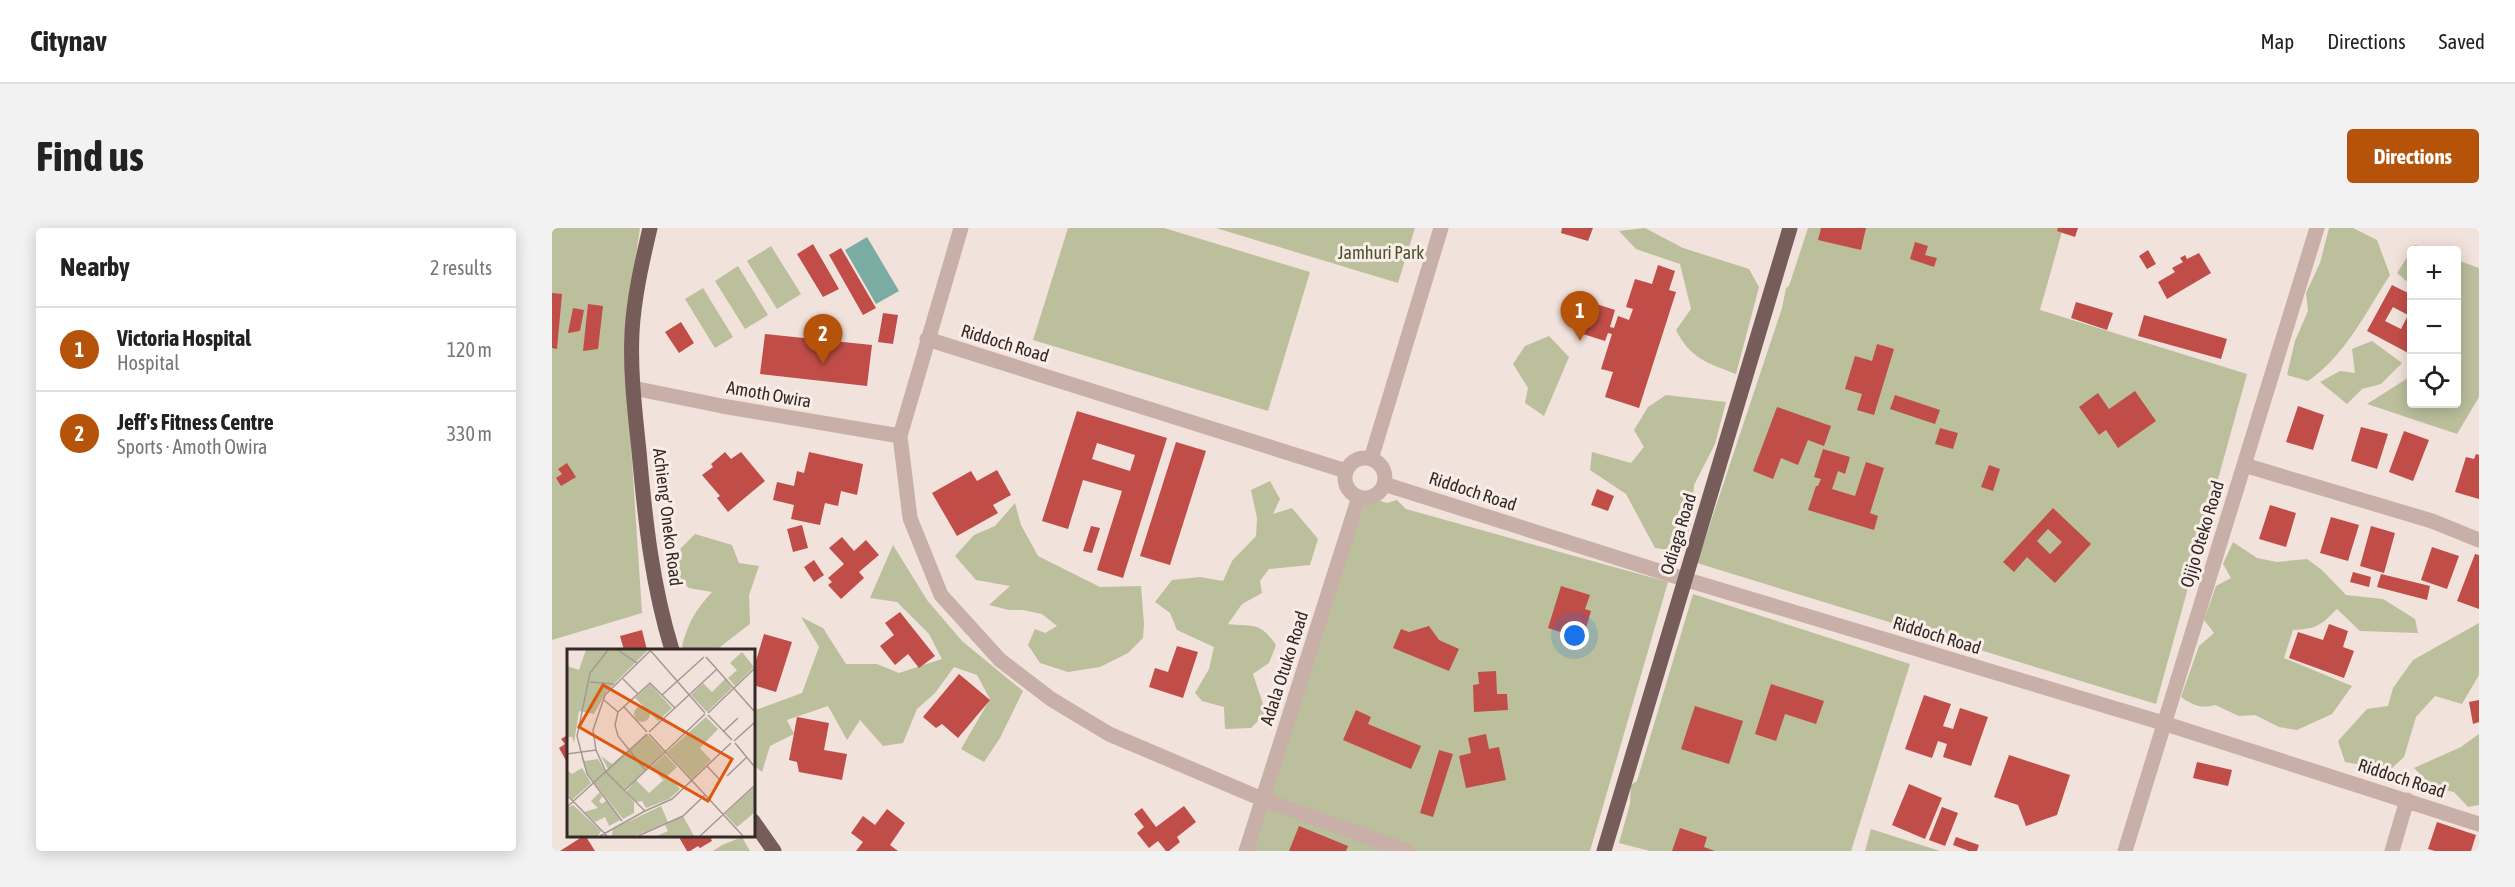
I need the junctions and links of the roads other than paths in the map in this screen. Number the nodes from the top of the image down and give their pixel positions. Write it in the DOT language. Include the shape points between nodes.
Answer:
graph roads {
  1 [pos="650,228"];
  2 [pos="961,228"];
  3 [pos="1441,228"];
  4 [pos="1790,228"];
  5 [pos="2317,228"];
  6 [pos="927,339"];
  7 [pos="633,388"];
  8 [pos="900,436"];
  9 [pos="1371,459"];
  10 [pos="2244,465"];
  11 [pos="1346,471"];
  12 [pos="1384,484"];
  13 [pos="1359,497"];
  14 [pos="2479,540"];
  15 [pos="1684,579"];
  16 [pos="672,649"];
  17 [pos="2163,723"];
  18 [pos="1262,799"];
  19 [pos="2407,800"];
  20 [pos="754,822"];
  21 [pos="2479,824"];
  22 [pos="774,851"];
  23 [pos="1246,851"];
  24 [pos="1407,851"];
  25 [pos="1604,851"];
  26 [pos="2125,851"];
  27 [pos="2392,851"];
  1 -- 7 [label="main road, Achieng' Oneko Road" via="632,332"];
  2 -- 6 [label="street"];
  3 -- 9 [label="street"];
  4 -- 15 [label="main road, Odiaga Road"];
  5 -- 10 [label="street, Ojijo Oteko Road"];
  6 -- 8 [label="street"];
  6 -- 11 [label="street, Riddoch Road"];
  7 -- 8 [label="street, Amoth Owira"];
  7 -- 16 [label="main road, Achieng' Oneko Road" via="648,543"];
  8 -- 18 [label="street" via="910,518 941,595 1000,660 1051,699 1108,734"];
  9 -- 11 [label="street" via="1357,460"];
  9 -- 12 [label="street" via="1383,468"];
  10 -- 14 [label="street" via="2432,521"];
  10 -- 17 [label="street, Ojijo Oteko Road"];
  11 -- 13 [label="street" via="1347,487"];
  12 -- 13 [label="street" via="1374,495"];
  12 -- 15 [label="street, Riddoch Road"];
  13 -- 18 [label="street, Adala Otuko Road"];
  15 -- 17 [label="street, Riddoch Road"];
  15 -- 25 [label="main road, Odiaga Road"];
  17 -- 19 [label="street, Riddoch Road"];
  17 -- 26 [label="street, Ojijo Oteko Road"];
  18 -- 23 [label="street, Adala Otuko Road"];
  18 -- 24 [label="street"];
  19 -- 21 [label="street, Riddoch Road"];
  19 -- 27 [label="street"];
  20 -- 22 [label="main road"];
}
